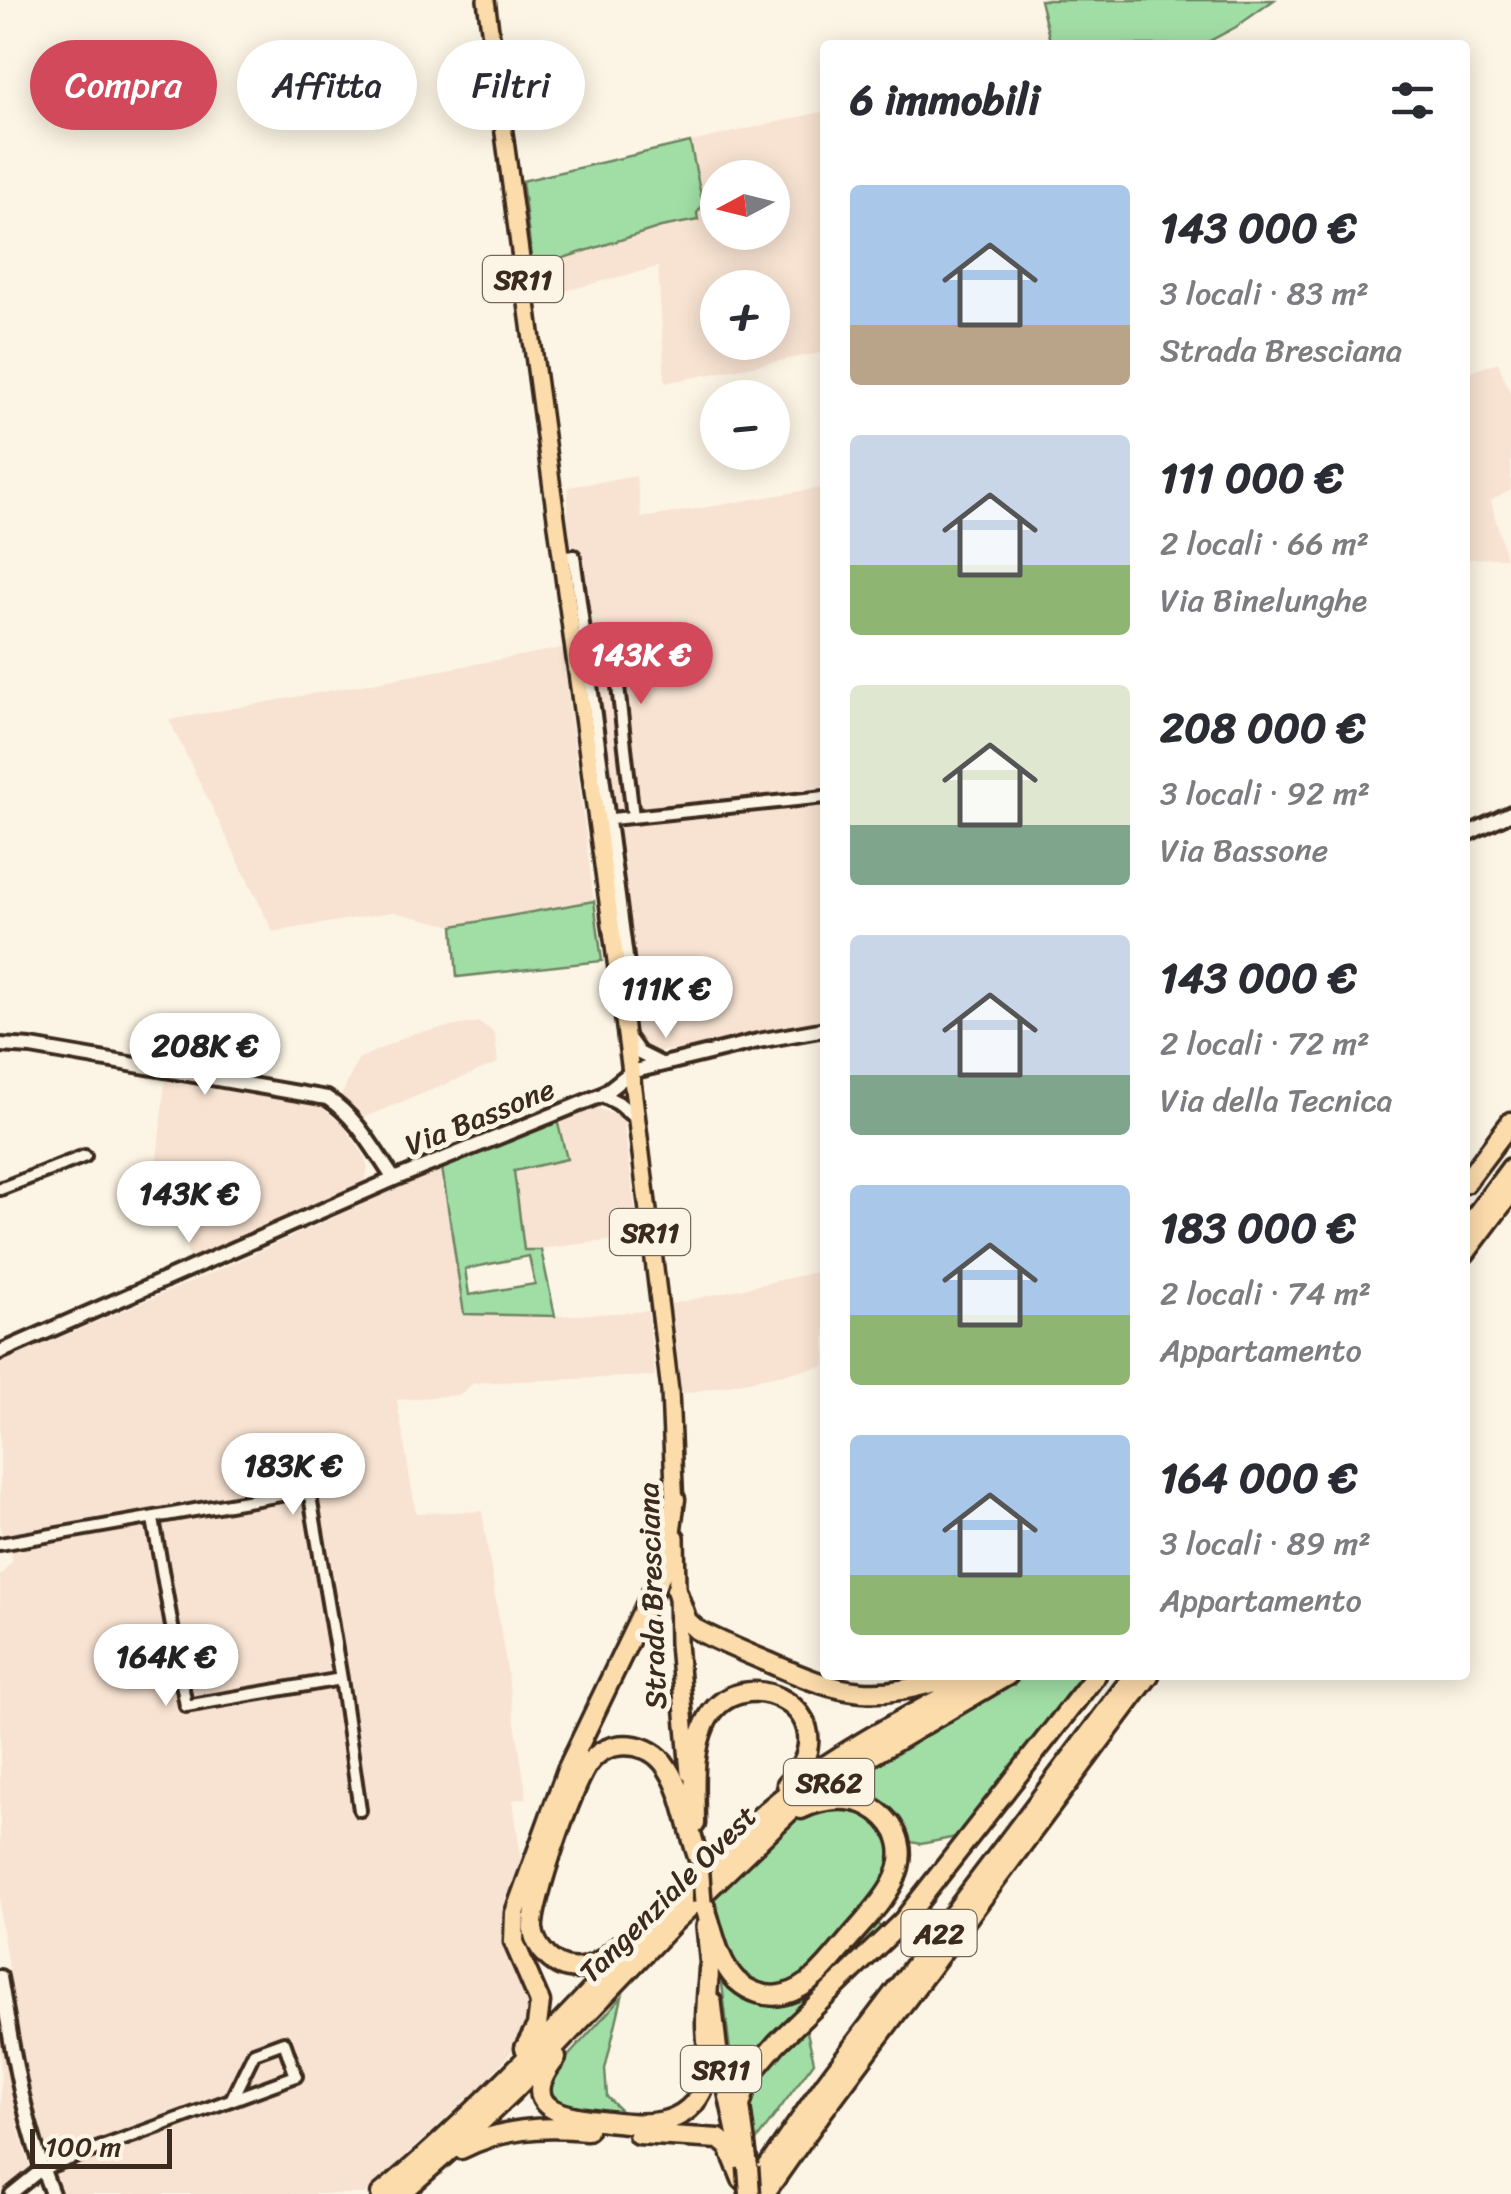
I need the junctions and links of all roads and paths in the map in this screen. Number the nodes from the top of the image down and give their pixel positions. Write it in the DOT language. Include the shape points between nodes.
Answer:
graph roads {
  1 [pos="486,0"];
  2 [pos="560,558"];
  3 [pos="588,662"];
  4 [pos="820,798"];
  5 [pos="1511,813"];
  6 [pos="634,816"];
  7 [pos="602,820"];
  8 [pos="1470,833"];
  9 [pos="820,1029"];
  10 [pos="624,1034"];
  11 [pos="0,1044"];
  12 [pos="661,1064"];
  13 [pos="631,1072"];
  14 [pos="602,1095"];
  15 [pos="1511,1104"];
  16 [pos="636,1118"];
  17 [pos="1511,1122"];
  18 [pos="85,1156"];
  19 [pos="1470,1159"];
  20 [pos="1511,1168"];
  21 [pos="1470,1176"];
  22 [pos="394,1179"];
  23 [pos="0,1189"];
  24 [pos="1511,1192"];
  25 [pos="1470,1223"];
  26 [pos="1470,1246"];
  27 [pos="0,1352"];
  28 [pos="675,1498"];
  29 [pos="153,1519"];
  30 [pos="0,1544"];
  31 [pos="676,1590"];
  32 [pos="341,1679"];
  33 [pos="941,1680"];
  34 [pos="974,1680"];
  35 [pos="1000,1680"];
  36 [pos="1092,1680"];
  37 [pos="1130,1680"];
  38 [pos="1145,1680"];
  39 [pos="360,1810"];
  40 [pos="691,1821"];
  41 [pos="735,1841"];
  42 [pos="700,1862"];
  43 [pos="713,1884"];
  44 [pos="688,1887"];
  45 [pos="703,1902"];
  46 [pos="674,1922"];
  47 [pos="709,1924"];
  48 [pos="709,1969"];
  49 [pos="0,1977"];
  50 [pos="231,2100"];
  51 [pos="459,2124"];
  52 [pos="743,2168"];
  53 [pos="42,2169"];
  54 [pos="427,2171"];
  55 [pos="11,2194"];
  56 [pos="52,2194"];
  57 [pos="381,2194"];
  58 [pos="400,2194"];
  59 [pos="749,2194"];
  60 [pos="764,2194"];
  1 -- 2 [label="main road, Strada Bresciana / SR11"];
  2 -- 3 [label="street, Strada Bresciana" via="574,556"];
  2 -- 7 [label="main road, Strada Bresciana / SR11"];
  3 -- 6 [label="street" via="615,660"];
  3 -- 7 [label="street, Strada Bresciana"];
  4 -- 6 [label="street"];
  5 -- 8 [label="street"];
  6 -- 7 [label="street"];
  7 -- 10 [label="main road, Strada Bresciana / SR11"];
  9 -- 12 [label="street"];
  10 -- 12 [label="street" via="639,1053"];
  10 -- 13 [label="main road, Strada Bresciana / SR11"];
  11 -- 22 [label="street, Via Bassone" via="327,1098 354,1121"];
  12 -- 13 [label="street"];
  13 -- 14 [label="street, Via Bassone"];
  13 -- 16 [label="main road, Strada Bresciana / SR11"];
  14 -- 16 [label="street, Via Bassone"];
  14 -- 22 [label="street, Via Bassone"];
  15 -- 19 [label="highway"];
  16 -- 28 [label="main road, Strada Bresciana / SR11" via="670,1391"];
  17 -- 21 [label="highway"];
  18 -- 23 [label="street"];
  20 -- 25 [label="highway"];
  22 -- 27 [label="street"];
  24 -- 26 [label="highway"];
  28 -- 31 [label="main road, Strada Bresciana / SR11"];
  28 -- 51 [label="highway" via="662,1572 567,1770 515,1913 514,1942 540,2002 537,2026"];
  29 -- 30 [label="street"];
  29 -- 32 [label="street" via="298,1492 310,1496"];
  29 -- 32 [label="street" via="186,1706"];
  31 -- 33 [label="highway" via="696,1630 825,1686 881,1693"];
  31 -- 40 [label="main road, Strada Bresciana / SR11"];
  32 -- 39 [label="street"];
  34 -- 41 [label="highway, Tangenziale Ovest / SR62" via="829,1762"];
  35 -- 43 [label="highway, Tangenziale Ovest / SR62" via="835,1777"];
  36 -- 52 [label="highway" via="903,1921 749,2076 740,2106"];
  37 -- 59 [label="highway, A22"];
  38 -- 60 [label="highway, A22"];
  40 -- 41 [label="highway" via="696,1754 708,1718 740,1694 777,1696 801,1716 808,1754 800,1772"];
  40 -- 42 [label="highway"];
  40 -- 44 [label="highway" via="653,1753 626,1745 598,1754 578,1783 538,1895 535,1938 556,1964 586,1968 610,1956 653,1911"];
  41 -- 44 [label="highway, Tangenziale Ovest / SR62"];
  42 -- 45 [label="main road, bridge"];
  43 -- 46 [label="highway, Tangenziale Ovest / SR62"];
  43 -- 47 [label="highway" via="795,1813 816,1803 865,1804 888,1822 898,1841 898,1868 885,1897 823,1969 792,1992 761,1994 736,1980"];
  44 -- 51 [label="highway, Tangenziale Ovest / SR62"];
  45 -- 47 [label="highway"];
  46 -- 48 [label="highway" via="547,2070 542,2092 549,2107 573,2118 640,2125 687,2110 707,2076"];
  46 -- 54 [label="highway, Tangenziale Ovest / SR62"];
  47 -- 48 [label="main road, SR11"];
  48 -- 52 [label="main road, SR11"];
  49 -- 53 [label="street" via="18,2086"];
  50 -- 50 [label="street" via="296,2076 284,2042 254,2053"];
  50 -- 53 [label="street"];
  51 -- 57 [label="highway, Tangenziale Ovest"];
  52 -- 54 [label="highway" via="720,2140 556,2128 482,2140"];
  52 -- 59 [label="highway, bridge"];
  53 -- 55 [label="street"];
  53 -- 56 [label="street"];
  54 -- 58 [label="highway, Tangenziale Ovest"];
}
